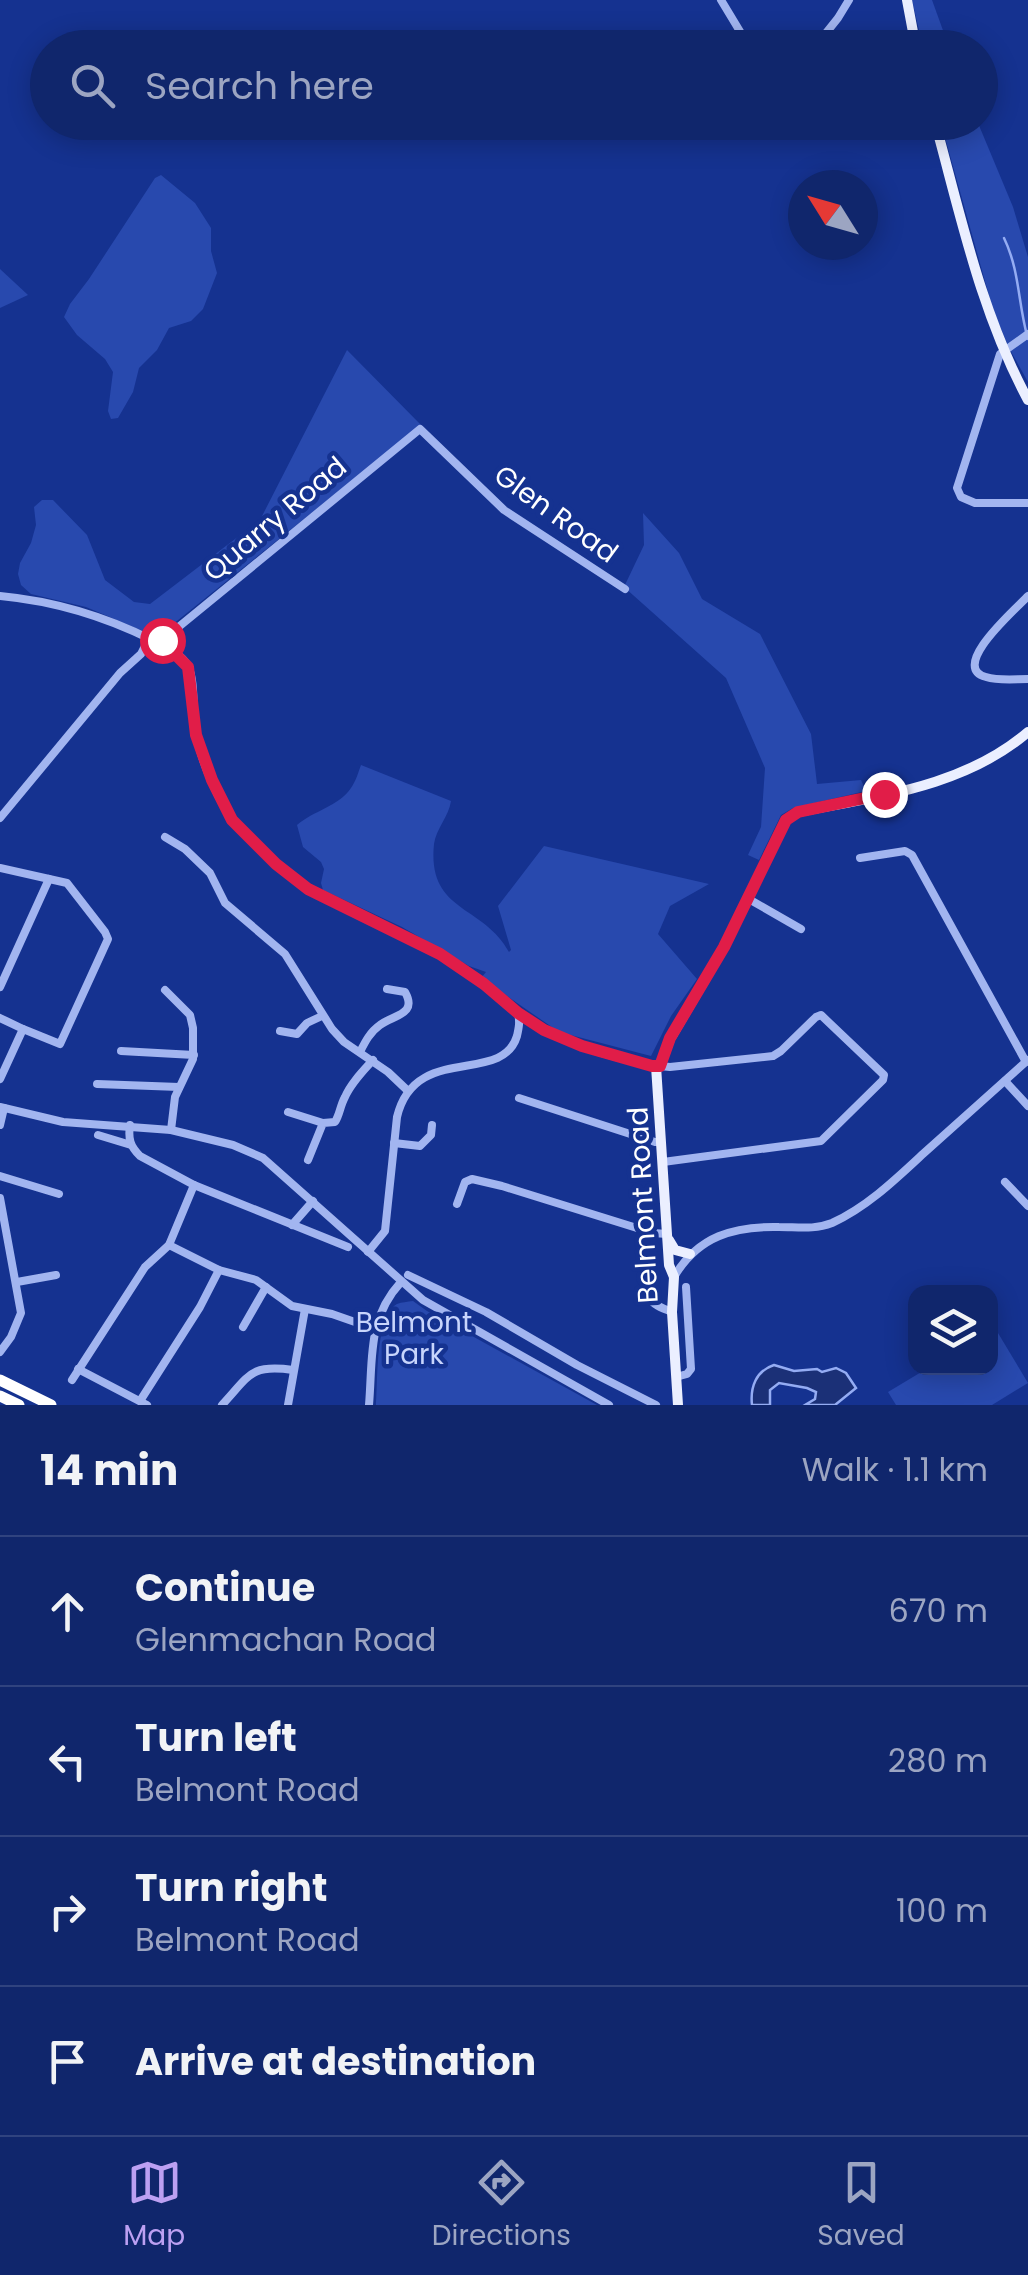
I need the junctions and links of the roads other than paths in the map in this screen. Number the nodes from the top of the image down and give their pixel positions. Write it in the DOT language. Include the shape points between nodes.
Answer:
graph roads {
  1 [pos="721,0"];
  2 [pos="850,0"];
  3 [pos="907,0"];
  4 [pos="739,30"];
  5 [pos="828,30"];
  6 [pos="913,30"];
  7 [pos="941,140"];
  8 [pos="1028,334"];
  9 [pos="1006,350"];
  10 [pos="1028,400"];
  11 [pos="420,429"];
  12 [pos="1028,503"];
  13 [pos="625,590"];
  14 [pos="0,596"];
  15 [pos="1028,596"];
  16 [pos="149,638"];
  17 [pos="159,643"];
  18 [pos="1028,679"];
  19 [pos="1028,732"];
  20 [pos="0,818"];
  21 [pos="165,836"];
  22 [pos="860,858"];
  23 [pos="0,868"];
  24 [pos="49,879"];
  25 [pos="747,898"];
  26 [pos="801,928"];
  27 [pos="0,988"];
  28 [pos="387,988"];
  29 [pos="165,990"];
  30 [pos="518,1013"];
  31 [pos="322,1016"];
  32 [pos="0,1018"];
  33 [pos="23,1029"];
  34 [pos="280,1031"];
  35 [pos="121,1051"];
  36 [pos="360,1052"];
  37 [pos="194,1055"];
  38 [pos="373,1060"];
  39 [pos="1027,1061"];
  40 [pos="658,1066"];
  41 [pos="0,1079"];
  42 [pos="1005,1082"];
  43 [pos="97,1084"];
  44 [pos="179,1087"];
  45 [pos="408,1090"];
  46 [pos="519,1098"];
  47 [pos="1028,1106"];
  48 [pos="2,1108"];
  49 [pos="288,1112"];
  50 [pos="323,1123"];
  51 [pos="0,1125"];
  52 [pos="130,1125"];
  53 [pos="432,1126"];
  54 [pos="171,1130"];
  55 [pos="98,1135"];
  56 [pos="661,1142"];
  57 [pos="131,1144"];
  58 [pos="394,1144"];
  59 [pos="308,1160"];
  60 [pos="662,1162"];
  61 [pos="0,1176"];
  62 [pos="1004,1182"];
  63 [pos="194,1184"];
  64 [pos="59,1194"];
  65 [pos="0,1198"];
  66 [pos="313,1201"];
  67 [pos="457,1204"];
  68 [pos="1028,1206"];
  69 [pos="292,1225"];
  70 [pos="667,1234"];
  71 [pos="169,1245"];
  72 [pos="348,1247"];
  73 [pos="368,1252"];
  74 [pos="690,1254"];
  75 [pos="219,1270"];
  76 [pos="56,1274"];
  77 [pos="654,1275"];
  78 [pos="674,1277"];
  79 [pos="404,1279"];
  80 [pos="16,1282"];
  81 [pos="426,1284"];
  82 [pos="266,1287"];
  83 [pos="686,1287"];
  84 [pos="418,1297"];
  85 [pos="304,1310"];
  86 [pos="672,1312"];
  87 [pos="243,1327"];
  88 [pos="374,1329"];
  89 [pos="0,1352"];
  90 [pos="577,1365"];
  91 [pos="78,1369"];
  92 [pos="294,1370"];
  93 [pos="676,1377"];
  94 [pos="0,1380"];
  95 [pos="72,1380"];
  96 [pos="568,1383"];
  97 [pos="0,1396"];
  98 [pos="144,1403"];
  99 [pos="19,1405"];
  100 [pos="51,1405"];
  101 [pos="222,1405"];
  102 [pos="288,1405"];
  103 [pos="369,1405"];
  104 [pos="609,1405"];
  105 [pos="656,1405"];
  106 [pos="678,1405"];
  1 -- 4 [label="street"];
  2 -- 5 [label="street"];
  3 -- 6 [label="main road"];
  7 -- 9 [label="main road" via="982,294"];
  8 -- 9 [label="street"];
  9 -- 10 [label="main road"];
  9 -- 12 [label="street" via="956,488 975,504"];
  11 -- 13 [label="street, Glen Road" via="504,510"];
  11 -- 17 [label="street, Quarry Road"];
  14 -- 16 [label="street" via="55,604"];
  15 -- 18 [label="street" via="974,664 985,677"];
  16 -- 17 [label="street"];
  16 -- 20 [label="street"];
  17 -- 30 [label="street" via="188,667 196,735 232,820 308,889 440,954"];
  19 -- 25 [label="main road, Belmont Road" via="965,772 791,815"];
  21 -- 31 [label="street" via="210,873 225,903 286,954"];
  22 -- 39 [label="street" via="912,855"];
  23 -- 24 [label="street"];
  24 -- 27 [label="street"];
  24 -- 33 [label="street" via="67,883 108,939 60,1044"];
  25 -- 26 [label="street"];
  25 -- 40 [label="main road, Belmont Road"];
  28 -- 36 [label="street" via="405,992 409,1005 380,1024"];
  29 -- 37 [label="street" via="190,1015"];
  30 -- 40 [label="street" via="582,1046"];
  30 -- 45 [label="street" via="507,1055 440,1070"];
  31 -- 34 [label="street" via="296,1034"];
  31 -- 36 [label="street"];
  32 -- 33 [label="street"];
  33 -- 41 [label="street"];
  35 -- 37 [label="street"];
  36 -- 38 [label="street"];
  37 -- 44 [label="street"];
  38 -- 45 [label="street"];
  38 -- 50 [label="street" via="348,1090 339,1117"];
  39 -- 42 [label="street"];
  40 -- 56 [label="main road, Belmont Road"];
  40 -- 60 [label="street" via="773,1056 821,1015 884,1075 821,1142"];
  42 -- 47 [label="street"];
  42 -- 74 [label="street" via="888,1186 833,1222 728,1231"];
  43 -- 44 [label="street"];
  44 -- 54 [label="street"];
  45 -- 58 [label="street"];
  46 -- 56 [label="street"];
  48 -- 51 [label="street"];
  48 -- 52 [label="street" via="64,1122"];
  49 -- 50 [label="street"];
  50 -- 59 [label="street"];
  52 -- 54 [label="street"];
  52 -- 57 [label="street"];
  53 -- 58 [label="street" via="420,1146"];
  54 -- 66 [label="street" via="263,1158"];
  55 -- 57 [label="street"];
  56 -- 60 [label="main road, Belmont Road"];
  57 -- 63 [label="street" via="140,1156"];
  58 -- 73 [label="street" via="386,1230"];
  60 -- 70 [label="main road, Belmont Road"];
  61 -- 64 [label="street"];
  62 -- 68 [label="street"];
  63 -- 69 [label="street"];
  63 -- 71 [label="street"];
  65 -- 80 [label="street"];
  66 -- 69 [label="street"];
  66 -- 73 [label="street"];
  67 -- 70 [label="street" via="472,1178"];
  69 -- 72 [label="street"];
  70 -- 74 [label="main road" via="675,1250"];
  70 -- 78 [label="main road, Belmont Road"];
  71 -- 75 [label="street"];
  71 -- 91 [label="street" via="145,1267"];
  73 -- 79 [label="street"];
  74 -- 78 [label="street"];
  75 -- 82 [label="street"];
  75 -- 98 [label="street"];
  76 -- 80 [label="street"];
  77 -- 86 [label="street" via="650,1300"];
  78 -- 86 [label="main road, Belmont Road"];
  79 -- 81 [label="street"];
  79 -- 84 [label="street"];
  79 -- 88 [label="street"];
  80 -- 89 [label="street" via="20,1314"];
  81 -- 84 [label="street"];
  81 -- 90 [label="street"];
  82 -- 85 [label="street"];
  82 -- 87 [label="street"];
  83 -- 93 [label="street" via="691,1370"];
  84 -- 96 [label="street"];
  85 -- 88 [label="street"];
  85 -- 92 [label="street"];
  86 -- 93 [label="main road, Belmont Road"];
  88 -- 103 [label="street"];
  90 -- 96 [label="street"];
  90 -- 105 [label="street"];
  91 -- 95 [label="street"];
  91 -- 98 [label="street"];
  92 -- 101 [label="street" via="253,1372"];
  92 -- 102 [label="street"];
  93 -- 106 [label="main road, Belmont Road"];
  94 -- 100 [label="highway"];
  96 -- 104 [label="street"];
  97 -- 99 [label="highway"];
}
